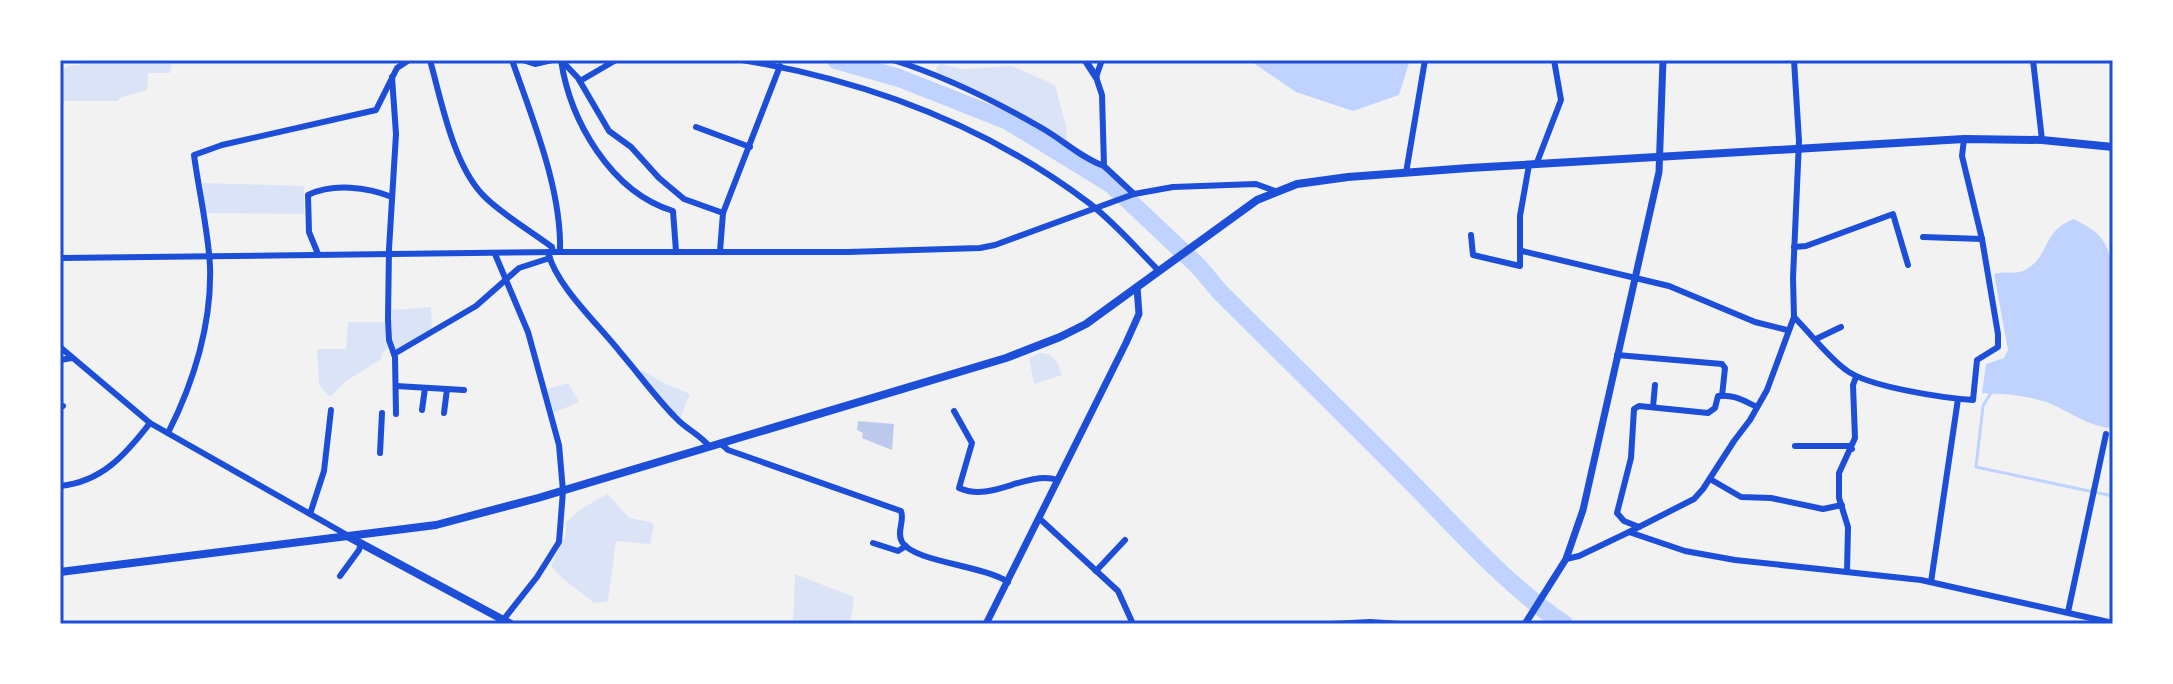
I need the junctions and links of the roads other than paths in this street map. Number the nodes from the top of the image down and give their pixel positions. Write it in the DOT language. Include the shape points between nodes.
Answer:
graph roads {
  1 [pos="393,60"];
  2 [pos="409,60"];
  3 [pos="430,60"];
  4 [pos="512,60"];
  5 [pos="523,60"];
  6 [pos="552,60"];
  7 [pos="561,60"];
  8 [pos="616,60"];
  9 [pos="742,60"];
  10 [pos="893,60"];
  11 [pos="1085,60"];
  12 [pos="1102,60"];
  13 [pos="1425,60"];
  14 [pos="1554,60"];
  15 [pos="1663,60"];
  16 [pos="1794,60"];
  17 [pos="2033,60"];
  18 [pos="780,66"];
  19 [pos="397,68"];
  20 [pos="392,77"];
  21 [pos="1096,77"];
  22 [pos="580,81"];
  23 [pos="696,127"];
  24 [pos="1964,139"];
  25 [pos="2042,140"];
  26 [pos="750,147"];
  27 [pos="2113,147"];
  28 [pos="1798,149"];
  29 [pos="1660,159"];
  30 [pos="1533,165"];
  31 [pos="1104,166"];
  32 [pos="1406,173"];
  33 [pos="1275,191"];
  34 [pos="1134,194"];
  35 [pos="392,197"];
  36 [pos="1096,210"];
  37 [pos="723,213"];
  38 [pos="1471,235"];
  39 [pos="1923,237"];
  40 [pos="1982,239"];
  41 [pos="1794,247"];
  42 [pos="676,251"];
  43 [pos="720,251"];
  44 [pos="1522,251"];
  45 [pos="318,254"];
  46 [pos="389,254"];
  47 [pos="495,254"];
  48 [pos="553,254"];
  49 [pos="209,257"];
  50 [pos="60,258"];
  51 [pos="1908,265"];
  52 [pos="1162,269"];
  53 [pos="1635,277"];
  54 [pos="507,281"];
  55 [pos="1137,287"];
  56 [pos="1794,317"];
  57 [pos="1841,327"];
  58 [pos="1787,330"];
  59 [pos="1816,339"];
  60 [pos="60,347"];
  61 [pos="394,354"];
  62 [pos="1617,355"];
  63 [pos="72,358"];
  64 [pos="60,360"];
  65 [pos="1856,377"];
  66 [pos="1655,385"];
  67 [pos="396,386"];
  68 [pos="425,388"];
  69 [pos="447,389"];
  70 [pos="464,390"];
  71 [pos="1722,396"];
  72 [pos="1958,399"];
  73 [pos="1653,407"];
  74 [pos="1757,407"];
  75 [pos="331,410"];
  76 [pos="422,410"];
  77 [pos="954,411"];
  78 [pos="382,413"];
  79 [pos="444,413"];
  80 [pos="396,414"];
  81 [pos="150,423"];
  82 [pos="168,433"];
  83 [pos="2106,434"];
  84 [pos="720,443"];
  85 [pos="709,446"];
  86 [pos="1795,446"];
  87 [pos="1852,449"];
  88 [pos="380,453"];
  89 [pos="1710,479"];
  90 [pos="1058,480"];
  91 [pos="60,486"];
  92 [pos="563,491"];
  93 [pos="1842,505"];
  94 [pos="310,514"];
  95 [pos="1040,519"];
  96 [pos="1639,527"];
  97 [pos="1629,532"];
  98 [pos="348,536"];
  99 [pos="1125,540"];
  100 [pos="361,543"];
  101 [pos="873,543"];
  102 [pos="906,546"];
  103 [pos="1566,559"];
  104 [pos="1096,571"];
  105 [pos="1847,571"];
  106 [pos="60,572"];
  107 [pos="340,576"];
  108 [pos="1008,582"];
  109 [pos="1931,582"];
  110 [pos="2068,612"];
  111 [pos="505,623"];
  112 [pos="1526,623"];
  113 [pos="2113,623"];
  114 [pos="986,624"];
  115 [pos="1133,624"];
  116 [pos="1331,624"];
  117 [pos="1401,624"];
  1 -- 19 [label="street"];
  2 -- 19 [label="street"];
  3 -- 48 [label="street" via="444,112 476,186 552,247"];
  4 -- 48 [label="street" via="558,214"];
  5 -- 6 [label="street"];
  7 -- 22 [label="street"];
  7 -- 42 [label="street" via="571,100 596,149 640,197 673,211"];
  8 -- 22 [label="street"];
  9 -- 18 [label="street"];
  10 -- 31 [label="street" via="980,95"];
  11 -- 21 [label="street"];
  12 -- 21 [label="street"];
  13 -- 32 [label="street"];
  14 -- 30 [label="street" via="1561,100"];
  15 -- 29 [label="street"];
  16 -- 28 [label="street"];
  17 -- 25 [label="street"];
  18 -- 26 [label="street"];
  18 -- 36 [label="street" via="928,110 1025,159"];
  19 -- 20 [label="street"];
  20 -- 35 [label="street"];
  20 -- 49 [label="street" via="376,110 194,155"];
  21 -- 31 [label="street" via="1102,95"];
  22 -- 37 [label="street" via="603,125 659,178 684,199"];
  23 -- 26 [label="street"];
  24 -- 25 [label="main road"];
  24 -- 28 [label="main road"];
  24 -- 40 [label="street" via="1965,176"];
  25 -- 27 [label="main road"];
  26 -- 37 [label="street"];
  28 -- 29 [label="main road"];
  28 -- 41 [label="street"];
  29 -- 30 [label="main road"];
  29 -- 53 [label="street"];
  30 -- 32 [label="main road"];
  30 -- 44 [label="street" via="1520,216"];
  31 -- 34 [label="street"];
  32 -- 33 [label="main road" via="1333,178"];
  33 -- 34 [label="street" via="1256,184"];
  33 -- 52 [label="main road"];
  34 -- 36 [label="street"];
  35 -- 45 [label="street" via="363,188 308,195 309,232"];
  35 -- 46 [label="street"];
  36 -- 43 [label="street" via="980,248"];
  36 -- 52 [label="street"];
  37 -- 43 [label="street"];
  38 -- 44 [label="street" via="1473,255 1520,266"];
  39 -- 40 [label="street"];
  40 -- 72 [label="street" via="1998,347 1977,360 1973,400"];
  41 -- 51 [label="street" via="1893,214"];
  41 -- 56 [label="street"];
  42 -- 43 [label="street"];
  42 -- 48 [label="street"];
  44 -- 53 [label="street"];
  45 -- 46 [label="street"];
  45 -- 49 [label="street"];
  46 -- 47 [label="street"];
  46 -- 61 [label="street"];
  47 -- 48 [label="street"];
  47 -- 54 [label="street"];
  48 -- 54 [label="street" via="519,268"];
  48 -- 85 [label="street" via="581,307 677,419"];
  49 -- 50 [label="street"];
  49 -- 82 [label="street" via="209,307 202,343"];
  52 -- 55 [label="main road"];
  53 -- 58 [label="street"];
  53 -- 62 [label="street"];
  54 -- 61 [label="street" via="476,306"];
  54 -- 92 [label="street" via="555,426"];
  55 -- 84 [label="main road" via="1086,324 1029,350"];
  55 -- 90 [label="street" via="1139,314"];
  56 -- 58 [label="street"];
  56 -- 59 [label="street"];
  57 -- 59 [label="street"];
  58 -- 74 [label="street"];
  59 -- 65 [label="street"];
  60 -- 63 [label="street"];
  61 -- 67 [label="street"];
  62 -- 71 [label="street" via="1722,364"];
  62 -- 103 [label="street" via="1583,510"];
  63 -- 64 [label="street"];
  63 -- 81 [label="street"];
  65 -- 72 [label="street"];
  65 -- 87 [label="street"];
  66 -- 73 [label="street"];
  67 -- 68 [label="street"];
  67 -- 80 [label="street"];
  68 -- 69 [label="street"];
  68 -- 76 [label="street"];
  69 -- 70 [label="street"];
  69 -- 79 [label="street"];
  71 -- 73 [label="street" via="1708,413"];
  71 -- 74 [label="street"];
  72 -- 109 [label="street"];
  73 -- 96 [label="street" via="1634,409 1631,458 1617,513"];
  74 -- 89 [label="street"];
  75 -- 94 [label="street" via="324,471"];
  77 -- 90 [label="street" via="972,443 959,488 977,493 1047,476"];
  78 -- 88 [label="street"];
  81 -- 82 [label="street"];
  81 -- 91 [label="street" via="105,471"];
  82 -- 94 [label="street"];
  83 -- 110 [label="street"];
  84 -- 85 [label="main road"];
  84 -- 102 [label="street" via="901,511 899,536"];
  85 -- 92 [label="main road"];
  86 -- 87 [label="street"];
  87 -- 93 [label="street" via="1839,473"];
  89 -- 93 [label="street" via="1741,497 1823,509"];
  89 -- 96 [label="street" via="1694,499"];
  90 -- 95 [label="street"];
  92 -- 98 [label="main road" via="436,525"];
  92 -- 111 [label="street" via="559,542"];
  93 -- 105 [label="street" via="1848,527"];
  94 -- 98 [label="street"];
  95 -- 104 [label="street"];
  95 -- 108 [label="street"];
  96 -- 97 [label="street"];
  97 -- 103 [label="street"];
  97 -- 105 [label="street" via="1685,551 1735,560"];
  98 -- 100 [label="main road"];
  98 -- 106 [label="main road"];
  99 -- 104 [label="street"];
  100 -- 107 [label="street"];
  100 -- 111 [label="main road"];
  101 -- 102 [label="street" via="898,551"];
  102 -- 108 [label="street"];
  103 -- 112 [label="street"];
  104 -- 115 [label="street" via="1118,591"];
  105 -- 109 [label="street"];
  108 -- 114 [label="street"];
  109 -- 110 [label="street"];
  110 -- 113 [label="street"];
  116 -- 117 [label="street"];
}
